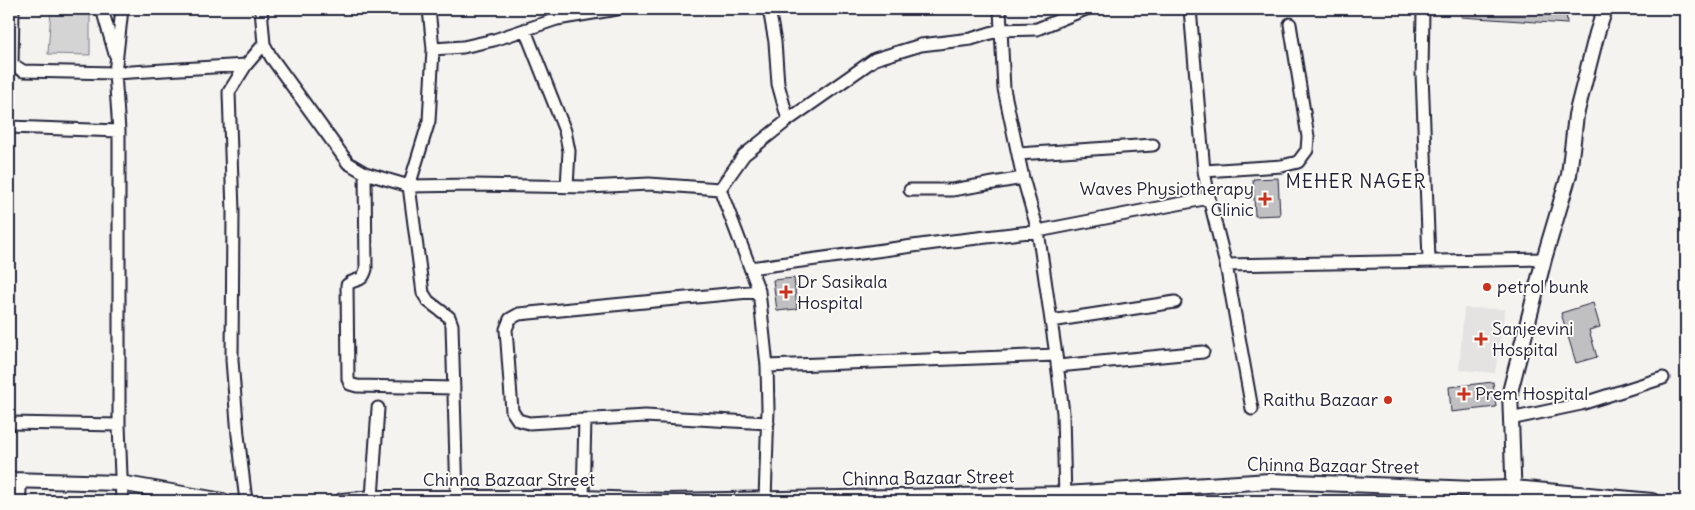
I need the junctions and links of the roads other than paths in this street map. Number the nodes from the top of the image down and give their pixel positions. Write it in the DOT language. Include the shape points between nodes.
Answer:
graph roads {
  1 [pos="13,9"];
  2 [pos="102,9"];
  3 [pos="122,9"];
  4 [pos="261,9"];
  5 [pos="429,9"];
  6 [pos="617,9"];
  7 [pos="769,9"];
  8 [pos="1000,9"];
  9 [pos="1086,9"];
  10 [pos="1190,9"];
  11 [pos="1423,9"];
  12 [pos="1605,9"];
  13 [pos="1290,24"];
  14 [pos="525,30"];
  15 [pos="1000,30"];
  16 [pos="264,44"];
  17 [pos="11,46"];
  18 [pos="433,49"];
  19 [pos="117,60"];
  20 [pos="246,65"];
  21 [pos="115,73"];
  22 [pos="788,120"];
  23 [pos="9,127"];
  24 [pos="119,131"];
  25 [pos="1152,145"];
  26 [pos="1018,154"];
  27 [pos="1204,171"];
  28 [pos="365,173"];
  29 [pos="1024,178"];
  30 [pos="409,186"];
  31 [pos="567,186"];
  32 [pos="720,189"];
  33 [pos="910,190"];
  34 [pos="1209,198"];
  35 [pos="1038,231"];
  36 [pos="1544,258"];
  37 [pos="1429,260"];
  38 [pos="1226,265"];
  39 [pos="750,268"];
  40 [pos="759,291"];
  41 [pos="1175,302"];
  42 [pos="1051,321"];
  43 [pos="1203,352"];
  44 [pos="1057,360"];
  45 [pos="767,366"];
  46 [pos="1663,378"];
  47 [pos="454,388"];
  48 [pos="378,408"];
  49 [pos="1252,409"];
  50 [pos="585,419"];
  51 [pos="1510,419"];
  52 [pos="9,423"];
  53 [pos="768,423"];
  54 [pos="119,425"];
  55 [pos="15,480"];
  56 [pos="120,483"];
  57 [pos="1474,495"];
  58 [pos="1514,495"];
  59 [pos="372,498"];
  60 [pos="457,498"];
  61 [pos="583,498"];
  62 [pos="1065,498"];
  63 [pos="714,500"];
  64 [pos="765,500"];
  65 [pos="19,501"];
  66 [pos="122,501"];
  67 [pos="223,501"];
  68 [pos="246,501"];
  69 [pos="342,501"];
  70 [pos="1652,501"];
  1 -- 17 [label="street"];
  2 -- 19 [label="street"];
  3 -- 19 [label="street"];
  4 -- 16 [label="street"];
  5 -- 18 [label="street"];
  6 -- 14 [label="street" via="557,19"];
  7 -- 22 [label="street" via="778,84"];
  8 -- 15 [label="street"];
  9 -- 15 [label="street" via="1037,29"];
  10 -- 27 [label="street"];
  11 -- 37 [label="street" via="1422,73"];
  12 -- 36 [label="street" via="1576,114 1569,176"];
  13 -- 27 [label="street" via="1308,138 1307,150 1298,162 1282,166"];
  14 -- 18 [label="street" via="463,47"];
  14 -- 31 [label="street" via="565,131 569,151"];
  15 -- 22 [label="street" via="971,39 921,45 876,60"];
  15 -- 26 [label="street" via="1004,89"];
  16 -- 20 [label="street"];
  16 -- 28 [label="street" via="348,163"];
  17 -- 21 [label="street" via="12,64 23,71"];
  18 -- 30 [label="street" via="430,121"];
  19 -- 21 [label="street"];
  20 -- 21 [label="street"];
  20 -- 68 [label="street" via="229,92 233,212 232,360"];
  21 -- 24 [label="street"];
  22 -- 32 [label="street" via="744,155"];
  23 -- 24 [label="street"];
  24 -- 54 [label="street"];
  25 -- 26 [label="street"];
  26 -- 29 [label="street"];
  27 -- 34 [label="street"];
  28 -- 30 [label="street"];
  28 -- 47 [label="street" via="366,269 364,276 351,281 346,290 350,384"];
  29 -- 33 [label="street" via="952,190"];
  29 -- 35 [label="street"];
  30 -- 31 [label="street"];
  30 -- 47 [label="street" via="423,292 428,301 449,317 452,325"];
  31 -- 32 [label="street" via="649,184"];
  32 -- 39 [label="street"];
  34 -- 35 [label="street"];
  34 -- 38 [label="street"];
  35 -- 39 [label="street"];
  35 -- 42 [label="street"];
  36 -- 37 [label="street"];
  36 -- 51 [label="street" via="1510,392"];
  37 -- 38 [label="street"];
  38 -- 49 [label="street"];
  39 -- 40 [label="street"];
  40 -- 45 [label="street"];
  40 -- 50 [label="street" via="519,314 510,319 506,329 512,412 518,420 529,423"];
  41 -- 42 [label="street"];
  42 -- 44 [label="street"];
  43 -- 44 [label="street"];
  44 -- 45 [label="street"];
  44 -- 62 [label="street" via="1063,413"];
  45 -- 53 [label="street"];
  46 -- 51 [label="street" via="1581,404"];
  47 -- 60 [label="street"];
  48 -- 59 [label="street"];
  50 -- 53 [label="street" via="645,416"];
  50 -- 61 [label="street"];
  51 -- 58 [label="street"];
  52 -- 54 [label="street"];
  53 -- 64 [label="street"];
  54 -- 56 [label="street"];
  55 -- 56 [label="street"];
  55 -- 65 [label="street"];
  56 -- 66 [label="street"];
  56 -- 67 [label="street"];
  57 -- 58 [label="street, Chinna Bazaar Street"];
  57 -- 62 [label="street, Chinna Bazaar Street" via="1270,481"];
  58 -- 70 [label="street, Chinna Bazaar Street"];
  59 -- 60 [label="street, Chinna Bazaar Street"];
  59 -- 69 [label="street, Chinna Bazaar Street"];
  60 -- 61 [label="street, Chinna Bazaar Street"];
  61 -- 63 [label="street, Chinna Bazaar Street"];
  62 -- 64 [label="street, Chinna Bazaar Street"];
  63 -- 64 [label="street, Chinna Bazaar Street"];
}
